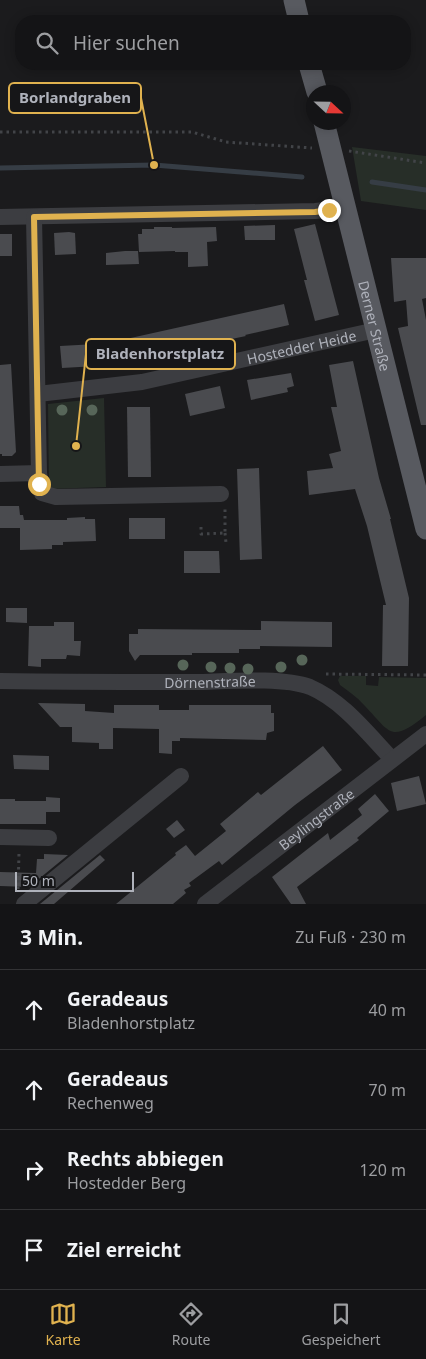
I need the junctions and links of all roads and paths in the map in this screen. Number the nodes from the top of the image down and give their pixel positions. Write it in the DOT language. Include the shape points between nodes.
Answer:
graph roads {
  1 [pos="294,0"];
  2 [pos="298,15"];
  3 [pos="312,70"];
  4 [pos="315,85"];
  5 [pos="326,130"];
  6 [pos="0,132"];
  7 [pos="330,148"];
  8 [pos="426,163"];
  9 [pos="345,208"];
  10 [pos="0,217"];
  11 [pos="34,217"];
  12 [pos="376,330"];
  13 [pos="38,394"];
  14 [pos="39,473"];
  15 [pos="0,474"];
  16 [pos="421,487"];
  17 [pos="223,499"];
  18 [pos="201,527"];
  19 [pos="426,529"];
  20 [pos="225,533"];
  21 [pos="226,543"];
  22 [pos="326,674"];
  23 [pos="426,675"];
  24 [pos="0,681"];
  25 [pos="426,734"];
  26 [pos="392,759"];
  27 [pos="181,776"];
  28 [pos="0,837"];
  29 [pos="20,837"];
  30 [pos="49,838"];
  31 [pos="21,900"];
  32 [pos="205,904"];
  1 -- 2 [label="main road"];
  3 -- 4 [label="main road"];
  5 -- 7 [label="main road, Derner Straße"];
  6 -- 7 [label="path" via="192,132 226,142"];
  7 -- 8 [label="path"];
  7 -- 9 [label="main road, Derner Straße"];
  9 -- 11 [label="street" via="315,212"];
  9 -- 12 [label="main road, Derner Straße"];
  10 -- 11 [label="street"];
  11 -- 13 [label="street"];
  12 -- 13 [label="street, Hostedder Heide" via="142,382"];
  12 -- 16 [label="main road, Derner Straße"];
  13 -- 14 [label="street"];
  14 -- 15 [label="street"];
  14 -- 17 [label="street" via="42,493 47,496"];
  16 -- 19 [label="main road, Derner Straße"];
  17 -- 20 [label="path"];
  18 -- 20 [label="path" via="201,534"];
  20 -- 21 [label="path"];
  22 -- 23 [label="path"];
  24 -- 26 [label="street, Dörnenstraße" via="290,683 325,695"];
  25 -- 26 [label="street, Beylingstraße"];
  26 -- 32 [label="street, Beylingstraße"];
  27 -- 31 [label="street"];
  28 -- 29 [label="street"];
  29 -- 30 [label="street"];
  29 -- 31 [label="path"];
}
